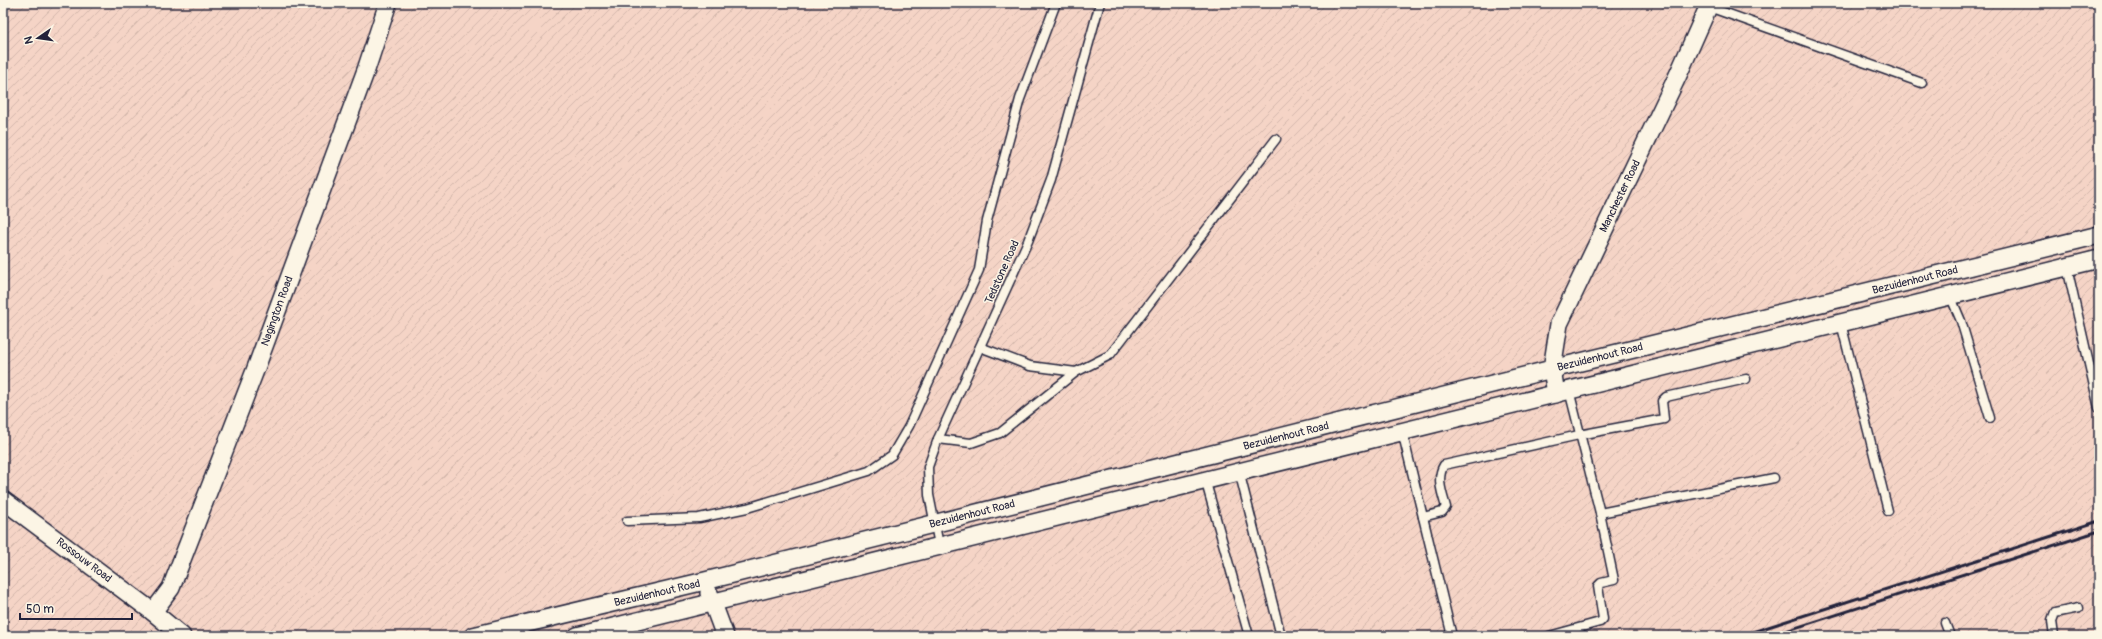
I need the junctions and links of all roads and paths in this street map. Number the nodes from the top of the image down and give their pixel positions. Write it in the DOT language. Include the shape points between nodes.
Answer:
graph roads {
  1 [pos="388,3"];
  2 [pos="1056,3"];
  3 [pos="1100,3"];
  4 [pos="1709,5"];
  5 [pos="1922,83"];
  6 [pos="1276,140"];
  7 [pos="2099,235"];
  8 [pos="2061,244"];
  9 [pos="2099,259"];
  10 [pos="2067,267"];
  11 [pos="1960,269"];
  12 [pos="1956,294"];
  13 [pos="1827,302"];
  14 [pos="1836,324"];
  15 [pos="980,347"];
  16 [pos="1552,369"];
  17 [pos="1076,372"];
  18 [pos="1746,379"];
  19 [pos="1563,392"];
  20 [pos="2099,408"];
  21 [pos="1386,411"];
  22 [pos="1990,418"];
  23 [pos="1397,432"];
  24 [pos="1579,435"];
  25 [pos="938,439"];
  26 [pos="1194,459"];
  27 [pos="1239,471"];
  28 [pos="1774,478"];
  29 [pos="1202,480"];
  30 [pos="3,500"];
  31 [pos="1888,511"];
  32 [pos="1600,513"];
  33 [pos="1422,517"];
  34 [pos="627,521"];
  35 [pos="935,523"];
  36 [pos="871,539"];
  37 [pos="939,545"];
  38 [pos="877,561"];
  39 [pos="705,581"];
  40 [pos="713,603"];
  41 [pos="2079,608"];
  42 [pos="153,612"];
  43 [pos="1945,623"];
  44 [pos="182,636"];
  45 [pos="473,636"];
  46 [pos="577,636"];
  47 [pos="725,636"];
  48 [pos="1249,636"];
  49 [pos="1281,636"];
  50 [pos="1452,636"];
  51 [pos="1549,636"];
  52 [pos="1950,636"];
  53 [pos="2054,636"];
  1 -- 42 [label="street, Nagington Road" via="366,70 256,368 177,574 171,588"];
  2 -- 34 [label="lane" via="1020,99 987,221 979,270 909,426 892,455 869,471 747,508 699,518"];
  3 -- 15 [label="lane, Tedstone Road" via="1051,180 1028,241"];
  4 -- 5 [label="lane"];
  4 -- 16 [label="street, Manchester Road" via="1558,324"];
  6 -- 17 [label="lane" via="1110,355"];
  7 -- 8 [label="street, Bezuidenhout Road"];
  8 -- 10 [label="street"];
  8 -- 11 [label="street, Bezuidenhout Road"];
  9 -- 10 [label="street, Bezuidenhout Road"];
  10 -- 12 [label="street, Bezuidenhout Road"];
  10 -- 20 [label="lane"];
  11 -- 12 [label="street"];
  11 -- 13 [label="street, Bezuidenhout Road"];
  12 -- 14 [label="street, Bezuidenhout Road"];
  12 -- 22 [label="lane" via="1961,321"];
  13 -- 14 [label="street"];
  13 -- 16 [label="street, Bezuidenhout Road"];
  14 -- 19 [label="street, Bezuidenhout Road"];
  14 -- 31 [label="lane"];
  15 -- 17 [label="lane" via="1030,366"];
  15 -- 25 [label="lane, Tedstone Road"];
  16 -- 19 [label="street, Manchester Road"];
  16 -- 21 [label="street, Bezuidenhout Road"];
  17 -- 25 [label="lane" via="1000,433 971,443"];
  18 -- 24 [label="lane" via="1666,397 1662,401 1664,419"];
  19 -- 23 [label="street, Bezuidenhout Road"];
  19 -- 24 [label="lane"];
  21 -- 23 [label="street"];
  21 -- 26 [label="street, Bezuidenhout Road"];
  23 -- 27 [label="street, Bezuidenhout Road"];
  23 -- 33 [label="lane"];
  24 -- 32 [label="lane"];
  24 -- 33 [label="lane" via="1444,465 1439,472 1439,480 1446,507 1442,512"];
  25 -- 35 [label="lane, Tedstone Road" via="928,467 929,495"];
  26 -- 29 [label="street"];
  26 -- 35 [label="street, Bezuidenhout Road"];
  27 -- 29 [label="street, Bezuidenhout Road"];
  27 -- 49 [label="lane"];
  28 -- 32 [label="lane"];
  29 -- 37 [label="street, Bezuidenhout Road"];
  29 -- 48 [label="lane"];
  30 -- 42 [label="street, Rossouw Road"];
  32 -- 51 [label="lane" via="1614,580 1598,586 1603,619"];
  33 -- 50 [label="lane"];
  35 -- 36 [label="street, Bezuidenhout Road"];
  35 -- 37 [label="lane, Tedstone Road"];
  36 -- 38 [label="street"];
  36 -- 39 [label="street, Bezuidenhout Road"];
  37 -- 38 [label="street, Bezuidenhout Road"];
  38 -- 40 [label="street, Bezuidenhout Road"];
  39 -- 40 [label="street"];
  39 -- 45 [label="street, Bezuidenhout Road"];
  40 -- 46 [label="street, Bezuidenhout Road"];
  40 -- 47 [label="street"];
  41 -- 53 [label="lane" via="2055,613 2052,621"];
  42 -- 44 [label="street, Rossouw Road"];
  43 -- 52 [label="lane"];
}
